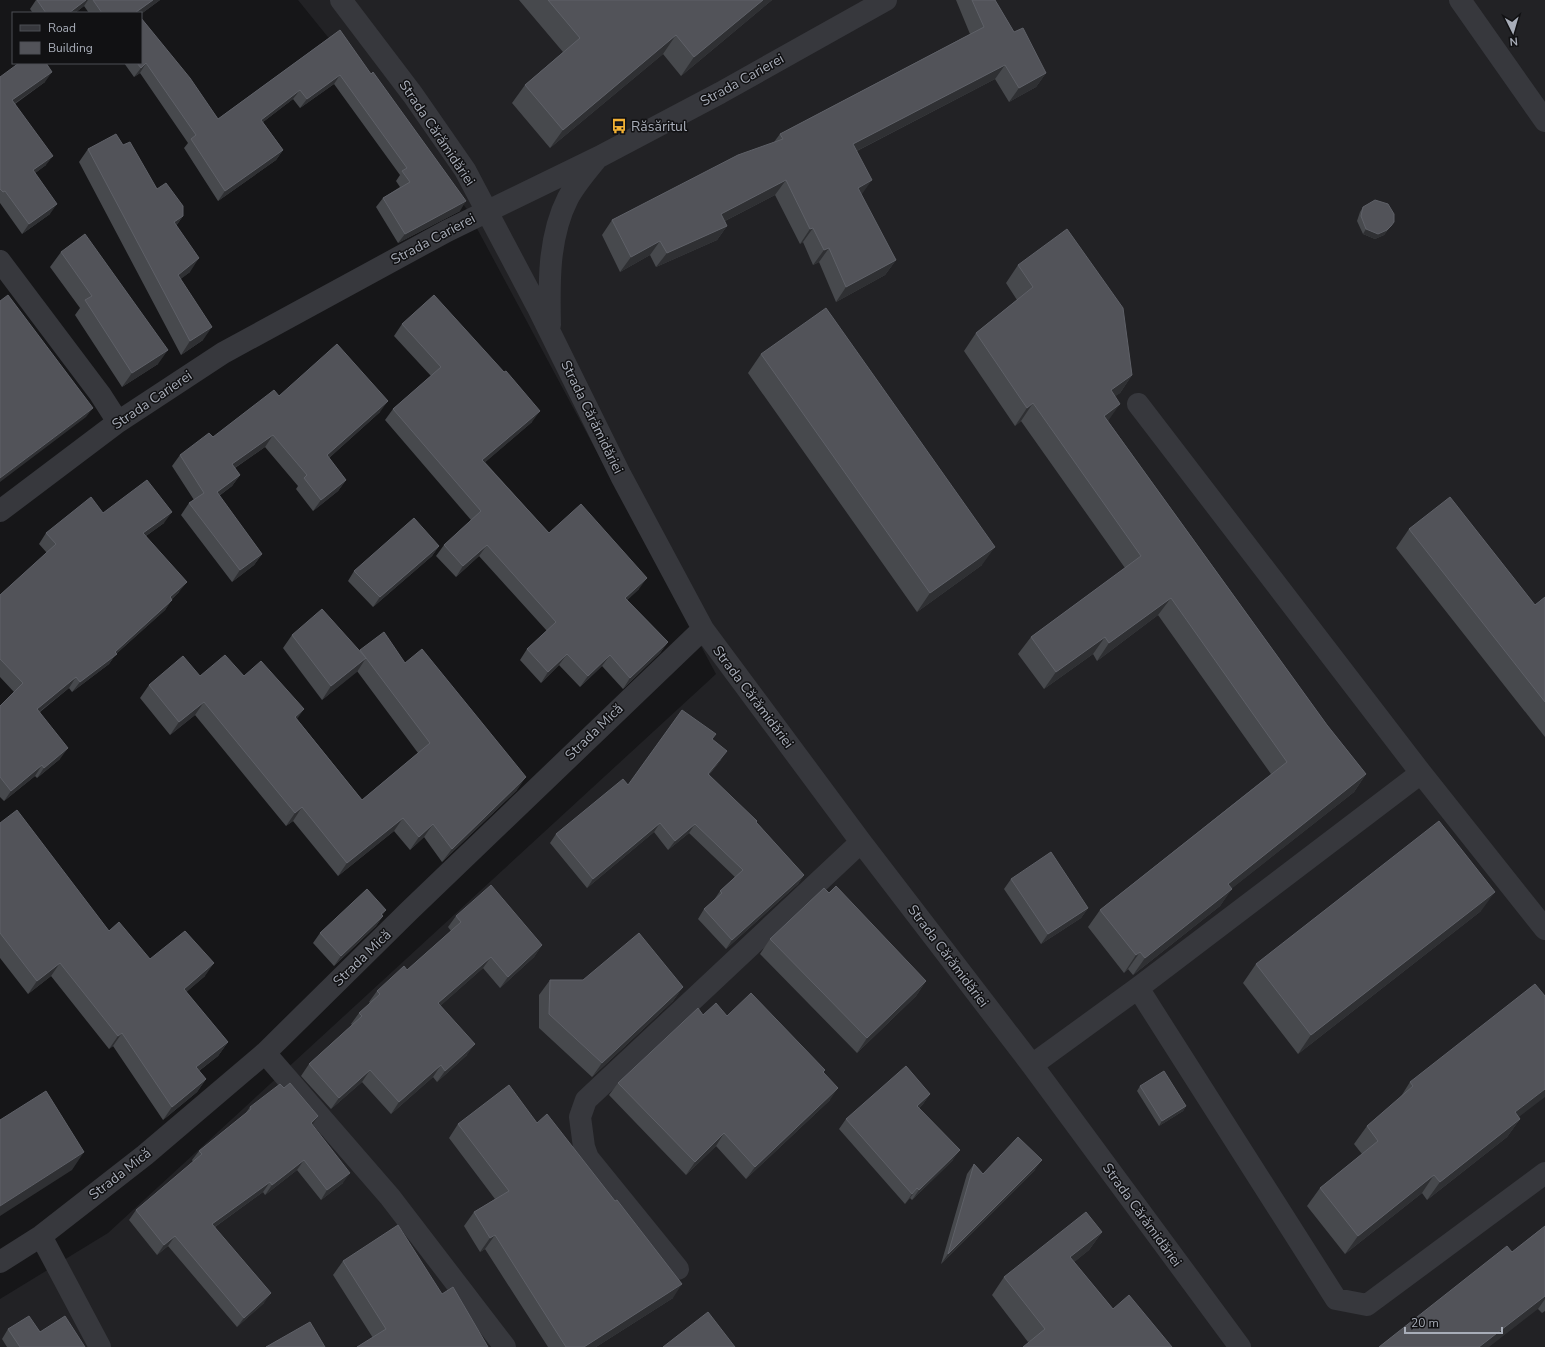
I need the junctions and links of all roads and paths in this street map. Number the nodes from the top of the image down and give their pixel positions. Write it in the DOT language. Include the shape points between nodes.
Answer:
graph roads {
  1 [pos="341,0"];
  2 [pos="886,0"];
  3 [pos="1460,0"];
  4 [pos="1545,121"];
  5 [pos="598,157"];
  6 [pos="488,211"];
  7 [pos="0,261"];
  8 [pos="550,332"];
  9 [pos="1138,404"];
  10 [pos="118,422"];
  11 [pos="0,511"];
  12 [pos="703,629"];
  13 [pos="1421,773"];
  14 [pos="861,842"];
  15 [pos="1545,929"];
  16 [pos="1138,988"];
  17 [pos="265,1053"];
  18 [pos="1032,1065"];
  19 [pos="1545,1174"];
  20 [pos="41,1236"];
  21 [pos="0,1262"];
  22 [pos="678,1269"];
  23 [pos="100,1347"];
  24 [pos="505,1347"];
  25 [pos="1240,1347"];
  1 -- 6 [label="street, Strada Cărămidăriei" via="413,95 464,170"];
  2 -- 5 [label="street, Strada Carierei" via="720,93"];
  3 -- 4 [label="street"];
  5 -- 6 [label="street, Strada Carierei"];
  5 -- 8 [label="street" via="568,198 557,228 549,280"];
  6 -- 8 [label="street, Strada Cărămidăriei"];
  6 -- 10 [label="street, Strada Carierei" via="223,353"];
  7 -- 10 [label="street" via="100,394"];
  8 -- 12 [label="street, Strada Cărămidăriei" via="621,476"];
  9 -- 13 [label="street"];
  10 -- 11 [label="street, Strada Carierei"];
  12 -- 14 [label="street, Strada Cărămidăriei"];
  12 -- 17 [label="street, Strada Mică"];
  13 -- 15 [label="street"];
  13 -- 16 [label="street"];
  14 -- 18 [label="street, Strada Cărămidăriei"];
  14 -- 22 [label="street" via="586,1100 580,1117 588,1158"];
  16 -- 18 [label="street"];
  16 -- 19 [label="street" via="1336,1299 1367,1305"];
  17 -- 20 [label="street, Strada Mică" via="145,1155"];
  17 -- 24 [label="street" via="390,1197"];
  18 -- 25 [label="street, Strada Cărămidăriei"];
  20 -- 21 [label="street, Strada Mică"];
  20 -- 23 [label="street"];
}
